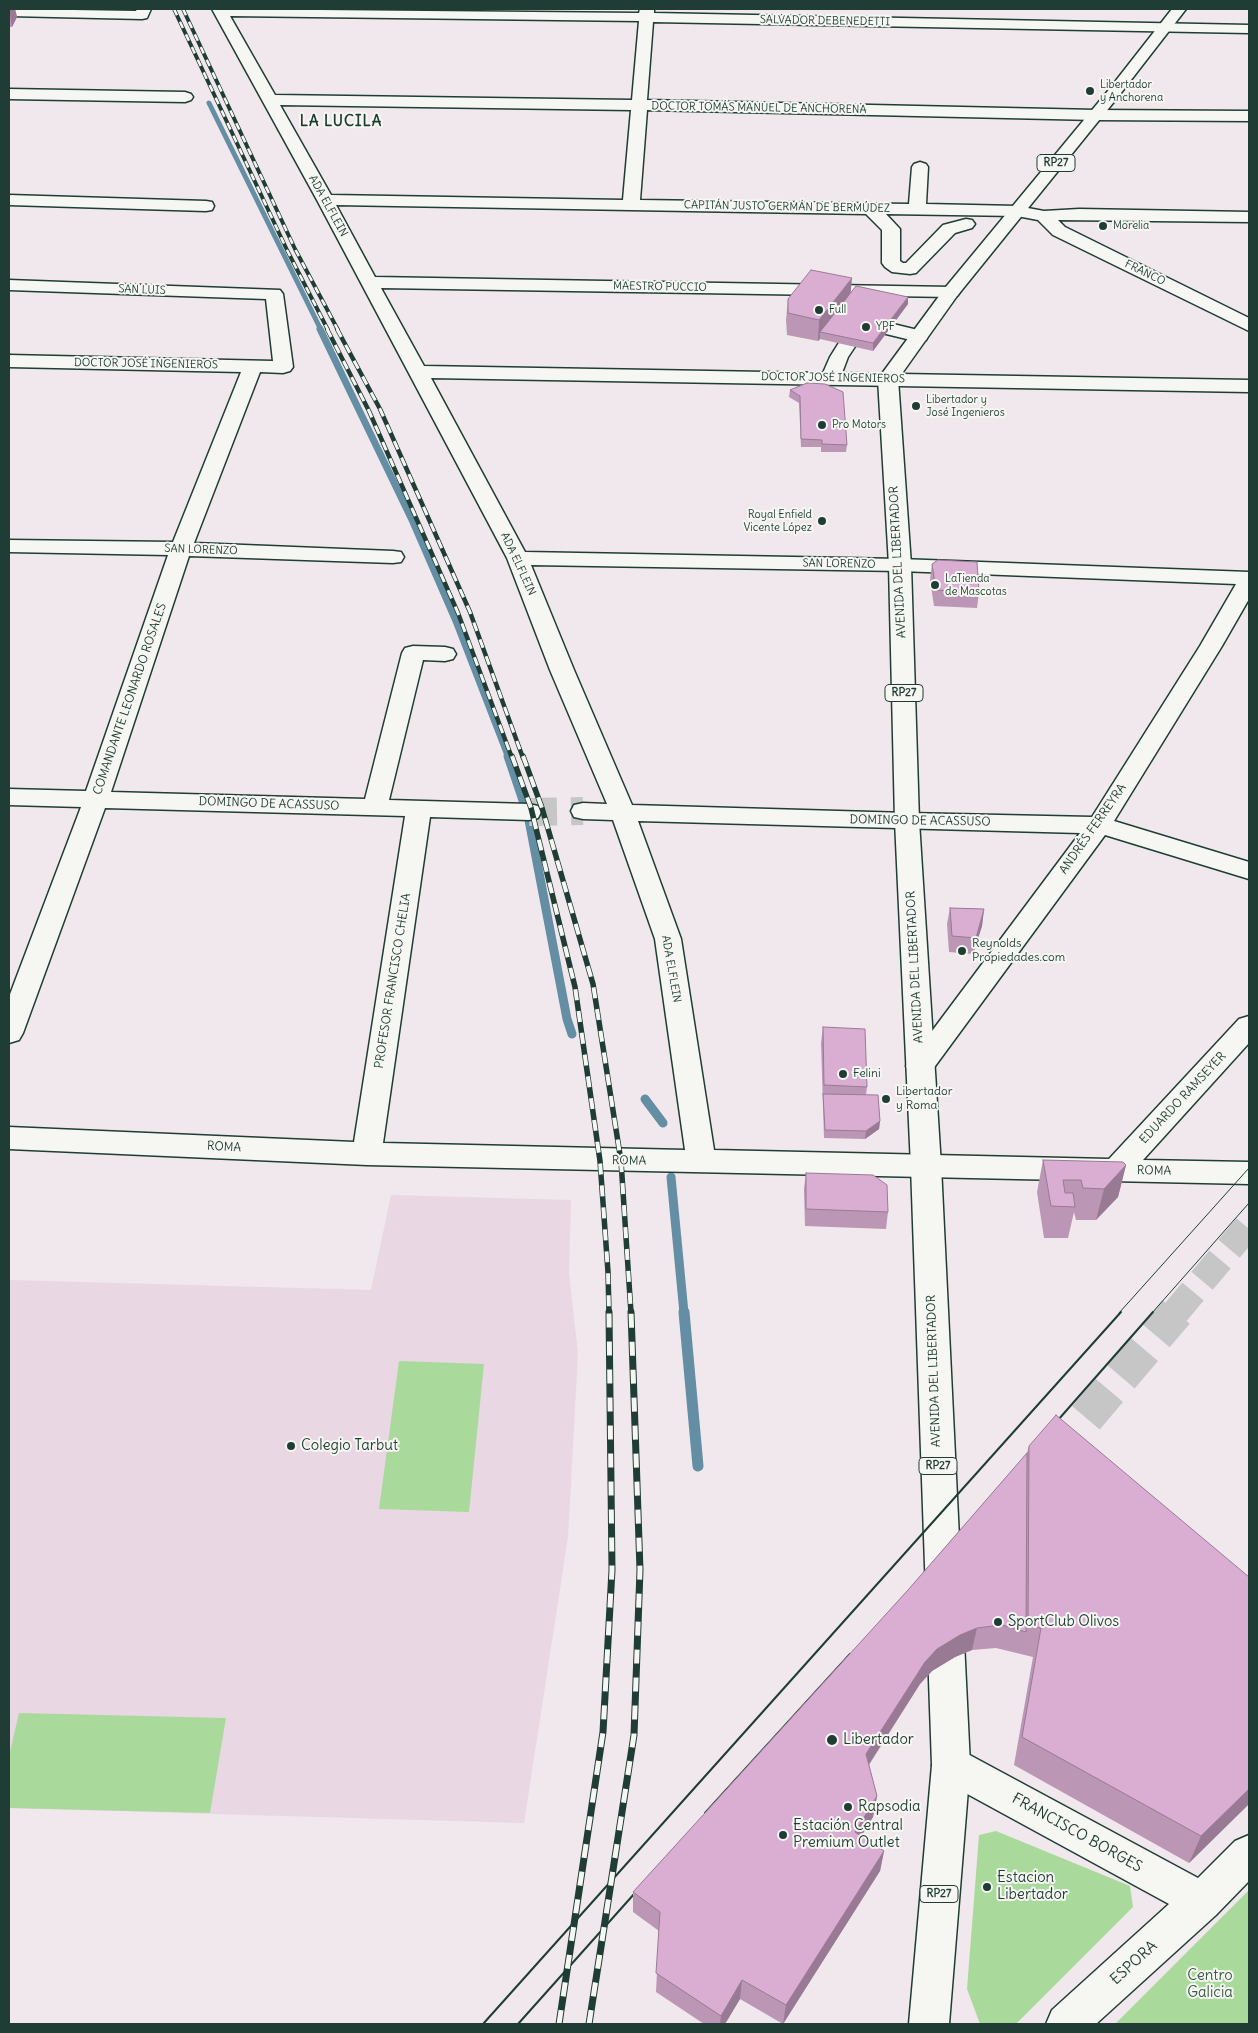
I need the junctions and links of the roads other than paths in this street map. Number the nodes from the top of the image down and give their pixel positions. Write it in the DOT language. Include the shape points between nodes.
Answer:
graph roads {
  1 [pos="144,9"];
  2 [pos="1179,9"];
  3 [pos="220,11"];
  4 [pos="9,12"];
  5 [pos="646,13"];
  6 [pos="1164,27"];
  7 [pos="1249,28"];
  8 [pos="9,94"];
  9 [pos="185,97"];
  10 [pos="268,100"];
  11 [pos="639,105"];
  12 [pos="1096,115"];
  13 [pos="1249,116"];
  14 [pos="920,167"];
  15 [pos="9,200"];
  16 [pos="325,200"];
  17 [pos="630,205"];
  18 [pos="206,206"];
  19 [pos="870,209"];
  20 [pos="917,209"];
  21 [pos="1017,211"];
  22 [pos="1044,216"];
  23 [pos="1249,217"];
  24 [pos="966,224"];
  25 [pos="368,282"];
  26 [pos="9,285"];
  27 [pos="951,292"];
  28 [pos="1249,325"];
  29 [pos="889,329"];
  30 [pos="919,336"];
  31 [pos="847,345"];
  32 [pos="9,360"];
  33 [pos="253,366"];
  34 [pos="283,366"];
  35 [pos="418,372"];
  36 [pos="831,378"];
  37 [pos="888,379"];
  38 [pos="1249,386"];
  39 [pos="9,546"];
  40 [pos="181,549"];
  41 [pos="393,557"];
  42 [pos="518,558"];
  43 [pos="900,565"];
  44 [pos="1249,579"];
  45 [pos="445,654"];
  46 [pos="609,780"];
  47 [pos="9,797"];
  48 [pos="96,799"];
  49 [pos="375,806"];
  50 [pos="419,808"];
  51 [pos="529,812"];
  52 [pos="907,821"];
  53 [pos="626,822"];
  54 [pos="1099,824"];
  55 [pos="1249,871"];
  56 [pos="1249,1026"];
  57 [pos="9,1033"];
  58 [pos="920,1066"];
  59 [pos="9,1138"];
  60 [pos="367,1154"];
  61 [pos="701,1162"];
  62 [pos="926,1166"];
  63 [pos="1116,1170"];
  64 [pos="1249,1173"];
  65 [pos="974,1551"];
  66 [pos="950,1747"];
  67 [pos="1249,1854"];
  68 [pos="1202,1901"];
  69 [pos="929,2024"];
  70 [pos="1066,2024"];
  1 -- 4 [label="street" via="142,15"];
  2 -- 6 [label="street, RP27"];
  3 -- 5 [label="street, SALVADOR DEBENEDETTI"];
  3 -- 10 [label="street, ADA ELFLEIN"];
  5 -- 6 [label="street, SALVADOR DEBENEDETTI"];
  5 -- 11 [label="street"];
  6 -- 7 [label="street, SALVADOR DEBENEDETTI"];
  6 -- 12 [label="street, RP27"];
  8 -- 9 [label="street"];
  10 -- 11 [label="street, DOCTOR TOMÁS MANUEL DE ANCHORENA"];
  10 -- 16 [label="street, ADA ELFLEIN"];
  11 -- 12 [label="street, DOCTOR TOMÁS MANUEL DE ANCHORENA"];
  11 -- 17 [label="street"];
  12 -- 13 [label="street, DOCTOR TOMÁS MANUEL DE ANCHORENA"];
  12 -- 21 [label="street, RP27"];
  14 -- 20 [label="street"];
  15 -- 18 [label="street"];
  16 -- 17 [label="street, CAPITÁN JUSTO GERMÁN DE BERMÚDEZ"];
  16 -- 25 [label="street, ADA ELFLEIN"];
  17 -- 19 [label="street, CAPITÁN JUSTO GERMÁN DE BERMÚDEZ"];
  19 -- 20 [label="street, CAPITÁN JUSTO GERMÁN DE BERMÚDEZ"];
  19 -- 24 [label="street" via="891,229 891,263 898,268 910,269 949,229"];
  20 -- 21 [label="street, CAPITÁN JUSTO GERMÁN DE BERMÚDEZ"];
  21 -- 22 [label="street, CAPITÁN JUSTO GERMÁN DE BERMÚDEZ"];
  21 -- 27 [label="street, RP27"];
  22 -- 23 [label="street, CAPITÁN JUSTO GERMÁN DE BERMÚDEZ"];
  22 -- 28 [label="street, FRANCO" via="1059,231"];
  25 -- 27 [label="street, MAESTRO PUCCIO" via="887,295"];
  25 -- 35 [label="street, ADA ELFLEIN"];
  26 -- 34 [label="street, SAN LUIS" via="274,294"];
  27 -- 30 [label="street, RP27"];
  29 -- 30 [label="street"];
  30 -- 37 [label="street, RP27"];
  31 -- 36 [label="street" via="838,357"];
  32 -- 33 [label="street, DOCTOR JOSÉ INGENIEROS"];
  33 -- 34 [label="street, DOCTOR JOSÉ INGENIEROS"];
  33 -- 40 [label="street, COMANDANTE LEONARDO ROSALES"];
  35 -- 36 [label="street, DOCTOR JOSÉ INGENIEROS"];
  35 -- 42 [label="street, ADA ELFLEIN"];
  36 -- 37 [label="street, DOCTOR JOSÉ INGENIEROS"];
  37 -- 38 [label="street, DOCTOR JOSÉ INGENIEROS"];
  37 -- 43 [label="street, AVENIDA DEL LIBERTADOR / RP27"];
  39 -- 40 [label="street, SAN LORENZO"];
  40 -- 41 [label="street, SAN LORENZO"];
  40 -- 48 [label="street, COMANDANTE LEONARDO ROSALES"];
  42 -- 43 [label="street, SAN LORENZO"];
  42 -- 46 [label="street, ADA ELFLEIN"];
  43 -- 44 [label="street, SAN LORENZO"];
  43 -- 52 [label="street, AVENIDA DEL LIBERTADOR / RP27"];
  44 -- 54 [label="street, ANDRÉS FERREYRA" via="1211,646"];
  45 -- 49 [label="street" via="413,653"];
  46 -- 53 [label="street, ADA ELFLEIN"];
  46 -- 53 [label="street" via="603,800 586,810"];
  47 -- 48 [label="street, DOMINGO DE ACASSUSO"];
  48 -- 49 [label="street, DOMINGO DE ACASSUSO"];
  48 -- 57 [label="street, COMANDANTE LEONARDO ROSALES"];
  49 -- 50 [label="street, DOMINGO DE ACASSUSO"];
  50 -- 51 [label="street, DOMINGO DE ACASSUSO"];
  50 -- 60 [label="street, PROFESOR FRANCISCO CHELIA"];
  52 -- 53 [label="street, DOMINGO DE ACASSUSO"];
  52 -- 54 [label="street, DOMINGO DE ACASSUSO"];
  52 -- 58 [label="street, AVENIDA DEL LIBERTADOR / RP27"];
  53 -- 61 [label="street, ADA ELFLEIN" via="668,939"];
  54 -- 55 [label="street, DOMINGO DE ACASSUSO"];
  54 -- 58 [label="street, ANDRÉS FERREYRA"];
  56 -- 63 [label="street, EDUARDO RAMSEYER"];
  58 -- 62 [label="street, AVENIDA DEL LIBERTADOR / RP27"];
  59 -- 60 [label="street, ROMA"];
  60 -- 61 [label="street, ROMA"];
  61 -- 62 [label="street, ROMA"];
  62 -- 63 [label="street, ROMA"];
  62 -- 66 [label="street, AVENIDA DEL LIBERTADOR / RP27"];
  63 -- 64 [label="street, ROMA"];
  65 -- 66 [label="street" via="958,1572 961,1711"];
  66 -- 68 [label="street, FRANCISCO BORGES"];
  66 -- 69 [label="street, AVENIDA DEL LIBERTADOR / RP27"];
  67 -- 68 [label="street, ESPORA"];
  68 -- 70 [label="street, ESPORA"];
}
